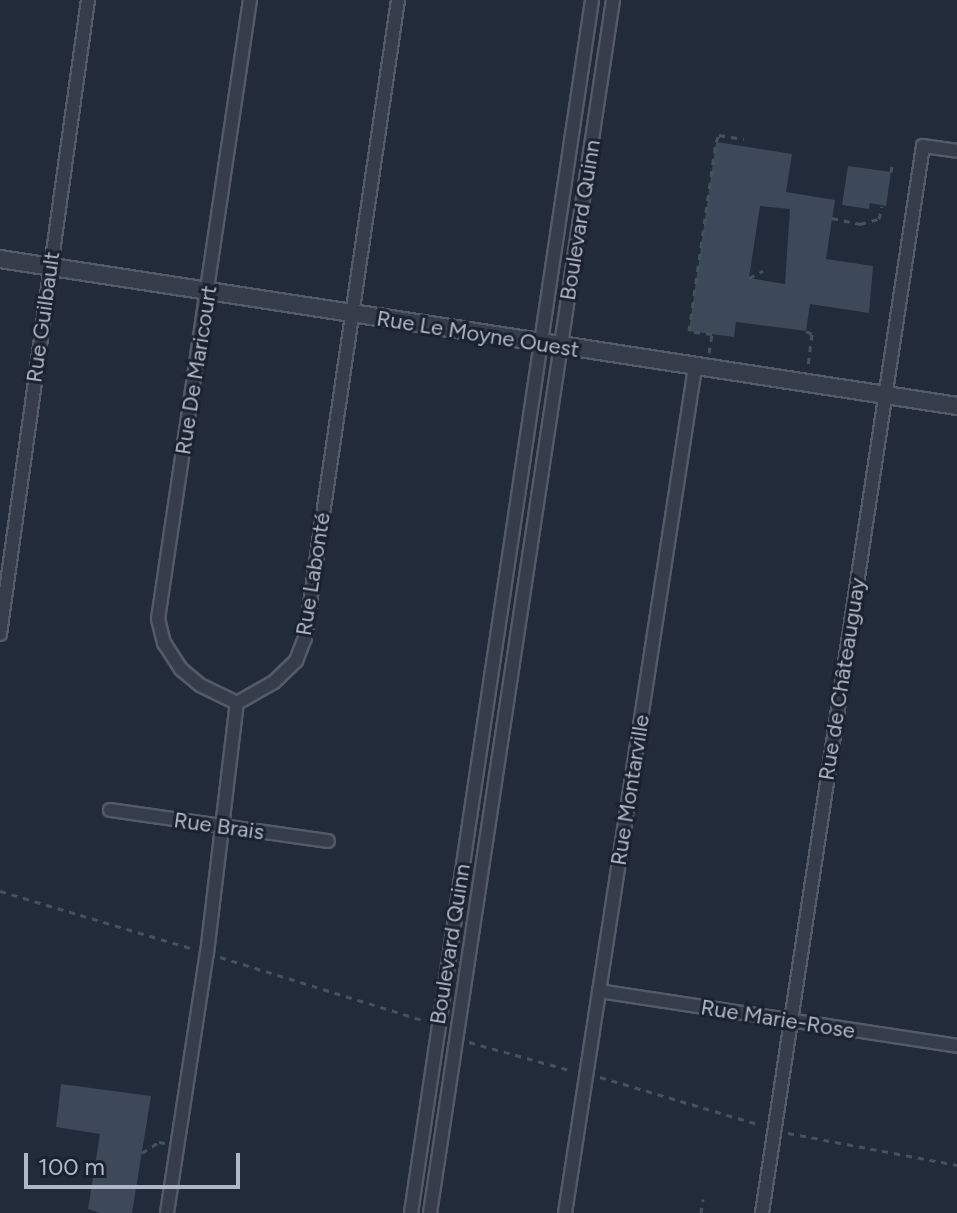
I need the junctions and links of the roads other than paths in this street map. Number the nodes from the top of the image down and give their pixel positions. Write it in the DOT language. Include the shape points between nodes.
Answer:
graph roads {
  1 [pos="88,0"];
  2 [pos="250,0"];
  3 [pos="398,0"];
  4 [pos="592,0"];
  5 [pos="613,0"];
  6 [pos="957,151"];
  7 [pos="0,259"];
  8 [pos="50,267"];
  9 [pos="208,292"];
  10 [pos="351,314"];
  11 [pos="540,344"];
  12 [pos="561,347"];
  13 [pos="701,367"];
  14 [pos="885,396"];
  15 [pos="957,406"];
  16 [pos="0,634"];
  17 [pos="490,674"];
  18 [pos="511,677"];
  19 [pos="237,703"];
  20 [pos="110,810"];
  21 [pos="222,826"];
  22 [pos="328,841"];
  23 [pos="599,991"];
  24 [pos="791,1021"];
  25 [pos="957,1046"];
  26 [pos="167,1213"];
  27 [pos="411,1213"];
  28 [pos="430,1213"];
  29 [pos="565,1213"];
  30 [pos="762,1213"];
  1 -- 8 [label="street, Rue Guilbault"];
  2 -- 9 [label="street, Rue De Maricourt"];
  3 -- 10 [label="street, Rue Labonté"];
  4 -- 11 [label="street, Boulevard Quinn"];
  5 -- 12 [label="street, Boulevard Quinn"];
  6 -- 14 [label="street, Rue de Châteauguay" via="923,146"];
  7 -- 8 [label="street, Rue Le Moyne Ouest"];
  8 -- 9 [label="street, Rue Le Moyne Ouest"];
  8 -- 16 [label="street, Rue Guilbault"];
  9 -- 10 [label="street, Rue Le Moyne Ouest"];
  9 -- 19 [label="street, Rue De Maricourt" via="158,619 164,643 181,669"];
  10 -- 11 [label="street, Rue Le Moyne Ouest"];
  10 -- 19 [label="street, Rue Labonté" via="305,638 296,661 274,682"];
  11 -- 12 [label="street, Rue Le Moyne Ouest"];
  11 -- 17 [label="street, Boulevard Quinn"];
  12 -- 13 [label="street, Rue Le Moyne Ouest"];
  12 -- 18 [label="street, Boulevard Quinn"];
  13 -- 14 [label="street, Rue Le Moyne Ouest"];
  13 -- 23 [label="street, Rue Montarville"];
  14 -- 15 [label="street, Rue Le Moyne Ouest"];
  14 -- 24 [label="street, Rue de Châteauguay"];
  17 -- 18 [label="street"];
  17 -- 27 [label="street, Boulevard Quinn"];
  18 -- 28 [label="street, Boulevard Quinn"];
  19 -- 21 [label="street"];
  20 -- 21 [label="street, Rue Brais"];
  21 -- 22 [label="street, Rue Brais"];
  21 -- 26 [label="street"];
  23 -- 24 [label="street, Rue Marie-Rose"];
  23 -- 29 [label="street, Rue Montarville"];
  24 -- 25 [label="street, Rue Marie-Rose"];
  24 -- 30 [label="street, Rue de Châteauguay"];
}
